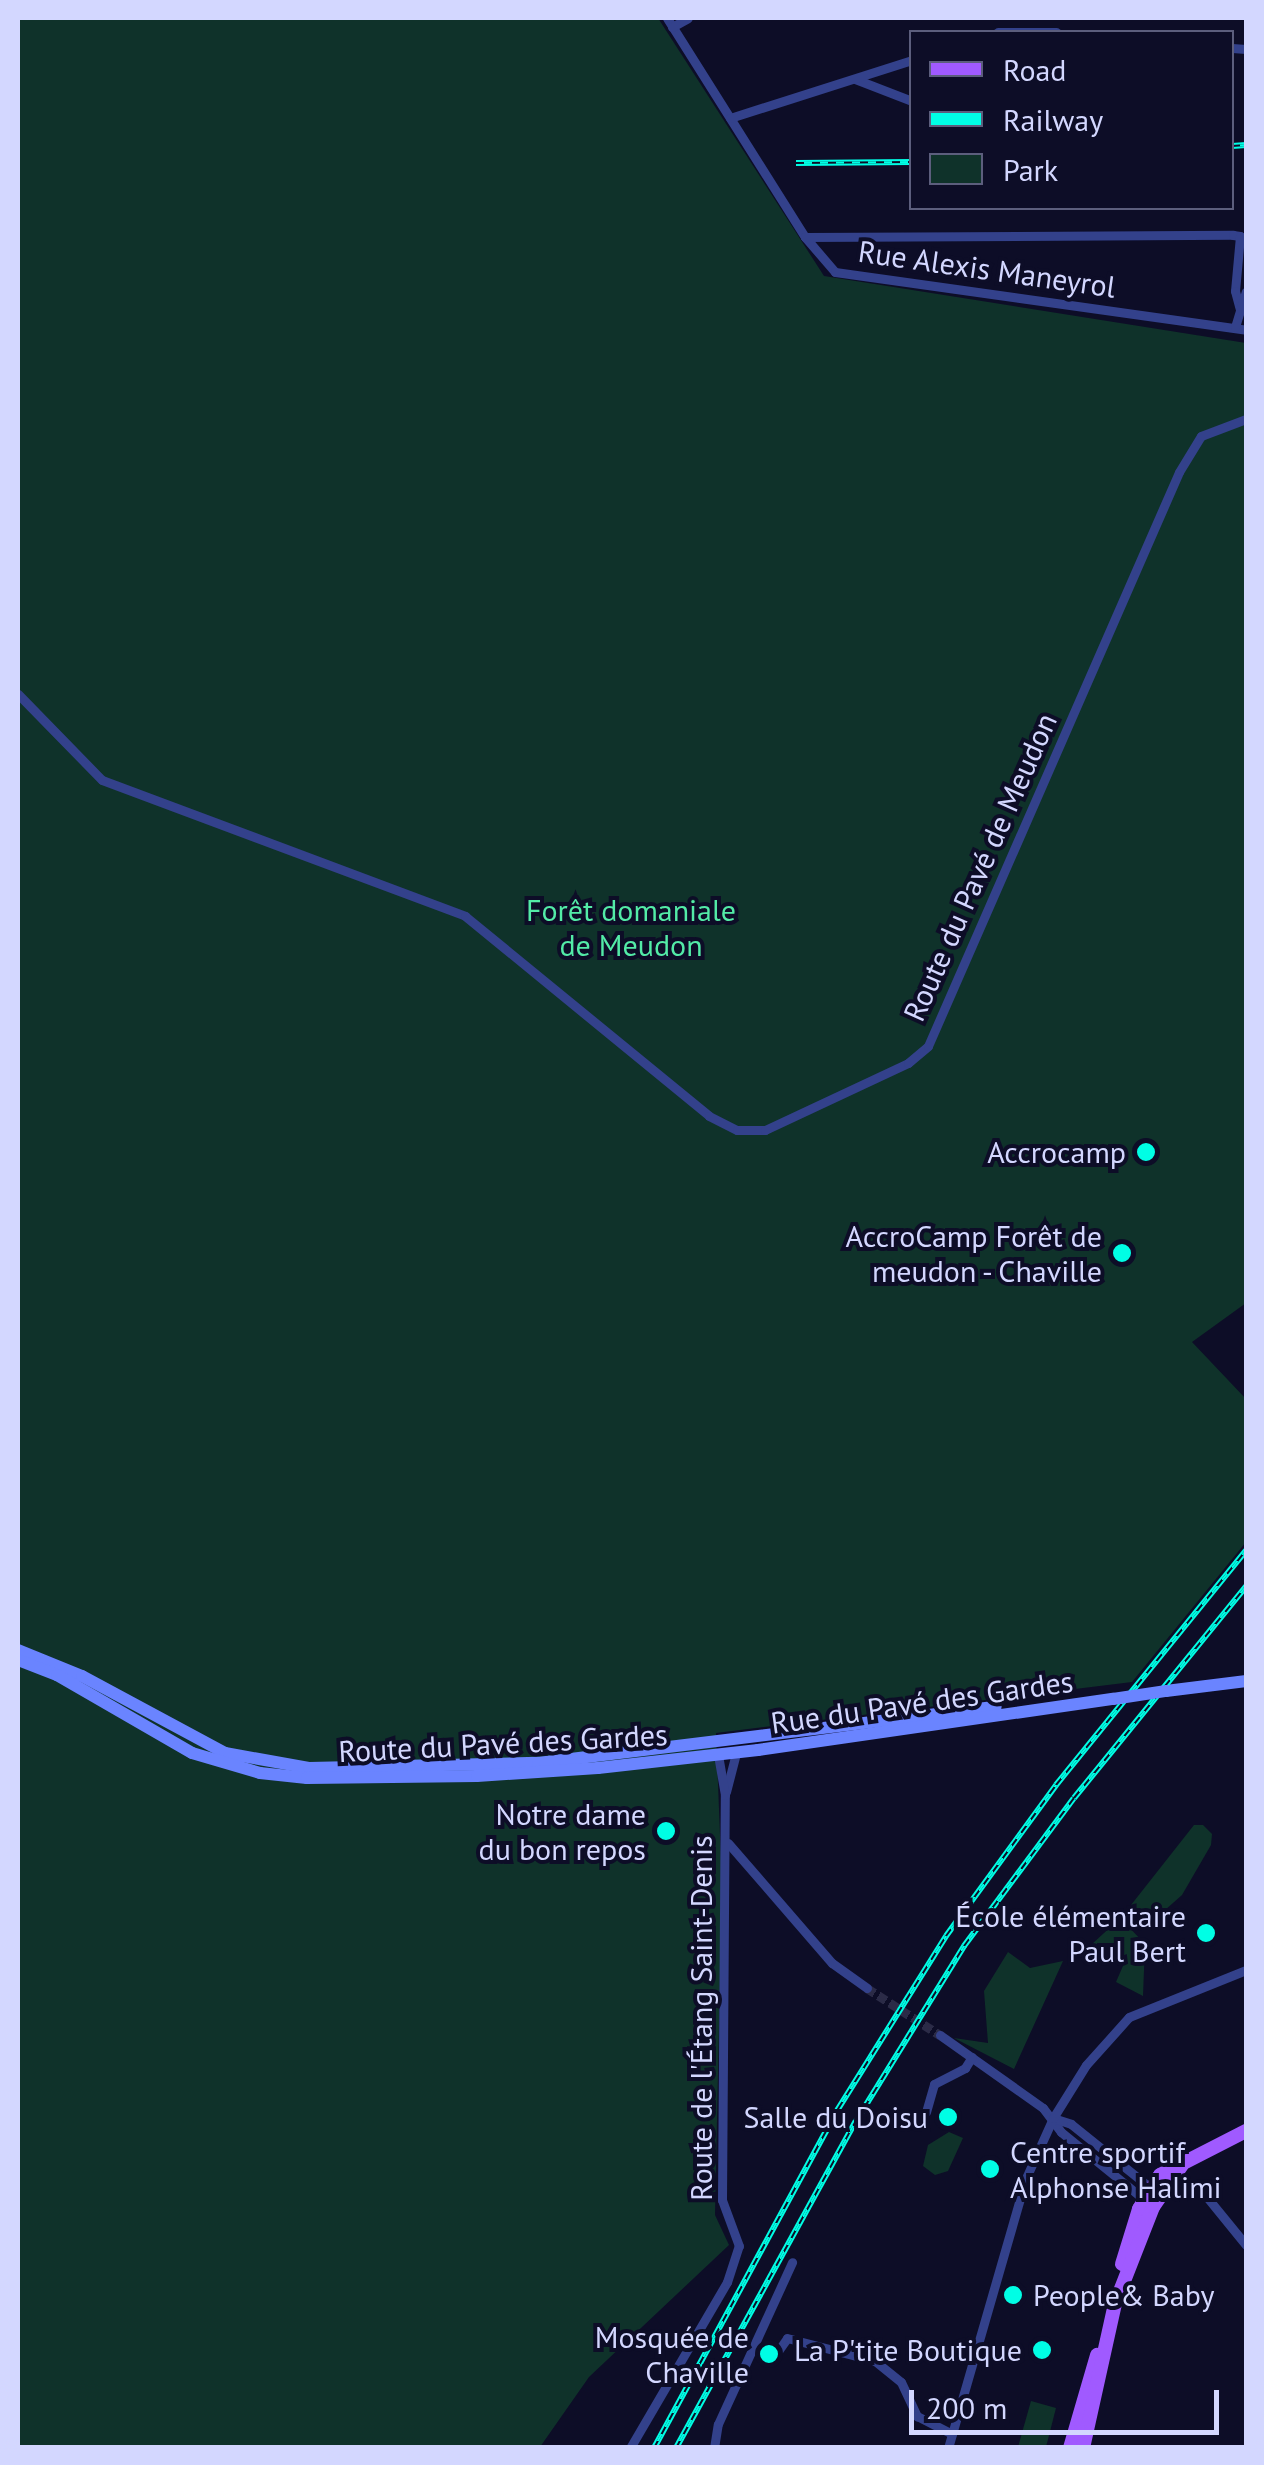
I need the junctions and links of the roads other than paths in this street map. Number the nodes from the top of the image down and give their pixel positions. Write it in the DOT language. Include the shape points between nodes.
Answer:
graph roads {
  1 [pos="688,18"];
  2 [pos="670,22"];
  3 [pos="909,61"];
  4 [pos="854,79"];
  5 [pos="909,100"];
  6 [pos="730,118"];
  7 [pos="806,237"];
  8 [pos="1246,292"];
  9 [pos="1243,306"];
  10 [pos="1241,328"];
  11 [pos="1246,419"];
  12 [pos="18,694"];
  13 [pos="18,1650"];
  14 [pos="18,1660"];
  15 [pos="1246,1681"];
  16 [pos="736,1746"];
  17 [pos="718,1748"];
  18 [pos="726,1795"];
  19 [pos="726,1836"];
  20 [pos="1246,1970"];
  21 [pos="867,1988"];
  22 [pos="940,2036"];
  23 [pos="972,2056"];
  24 [pos="926,2112"];
  25 [pos="1053,2118"];
  26 [pos="1246,2131"];
  27 [pos="1206,2196"];
  28 [pos="1152,2197"];
  29 [pos="1246,2245"];
  30 [pos="792,2262"];
  31 [pos="1108,2331"];
  32 [pos="776,2354"];
  33 [pos="952,2434"];
  34 [pos="630,2448"];
  35 [pos="714,2448"];
  36 [pos="948,2448"];
  37 [pos="1070,2448"];
  38 [pos="1083,2448"];
  1 -- 2 [label="street"];
  2 -- 6 [label="street, Rue Alexis Maneyrol"];
  3 -- 4 [label="street"];
  4 -- 5 [label="street"];
  4 -- 6 [label="street"];
  6 -- 7 [label="street, Rue Alexis Maneyrol"];
  7 -- 9 [label="street" via="1233,234 1240,236 1235,291"];
  7 -- 10 [label="street, Rue Alexis Maneyrol" via="826,266 848,275"];
  8 -- 9 [label="street"];
  9 -- 10 [label="street"];
  11 -- 12 [label="street, Route du Pavé de Meudon" via="1201,436 1179,472 928,1046 908,1063 764,1130 737,1130 709,1116 466,916 102,780"];
  13 -- 17 [label="main road, Route du Pavé des Gardes" via="82,1676 201,1744 275,1765 538,1763"];
  14 -- 17 [label="main road, Route du Pavé des Gardes" via="57,1675 192,1753 260,1774 478,1776"];
  15 -- 16 [label="main road, Rue du Pavé des Gardes, bridge" via="1113,1700 1056,1699"];
  16 -- 17 [label="main road, Rue du Pavé des Gardes"];
  16 -- 18 [label="street, Route de l'Étang Saint-Denis"];
  17 -- 18 [label="street, Route de l'Étang Saint-Denis"];
  18 -- 19 [label="street, Route de l'Étang Saint-Denis"];
  19 -- 21 [label="street" via="730,1850 832,1963"];
  19 -- 34 [label="street, Route de l'Étang Saint-Denis" via="722,2200 739,2246 720,2297"];
  20 -- 25 [label="street" via="1115,2028"];
  22 -- 23 [label="street"];
  23 -- 24 [label="street" via="965,2068 934,2084"];
  23 -- 25 [label="street"];
  25 -- 28 [label="street" via="1070,2124"];
  25 -- 33 [label="street" via="1026,2178"];
  26 -- 28 [label="main road" via="1166,2170"];
  27 -- 29 [label="street"];
  28 -- 31 [label="main road"];
  30 -- 35 [label="street" via="718,2424"];
  31 -- 37 [label="main road"];
  31 -- 38 [label="main road"];
  32 -- 33 [label="street" via="786,2338 875,2361 901,2382 918,2416"];
  33 -- 36 [label="street"];
}
